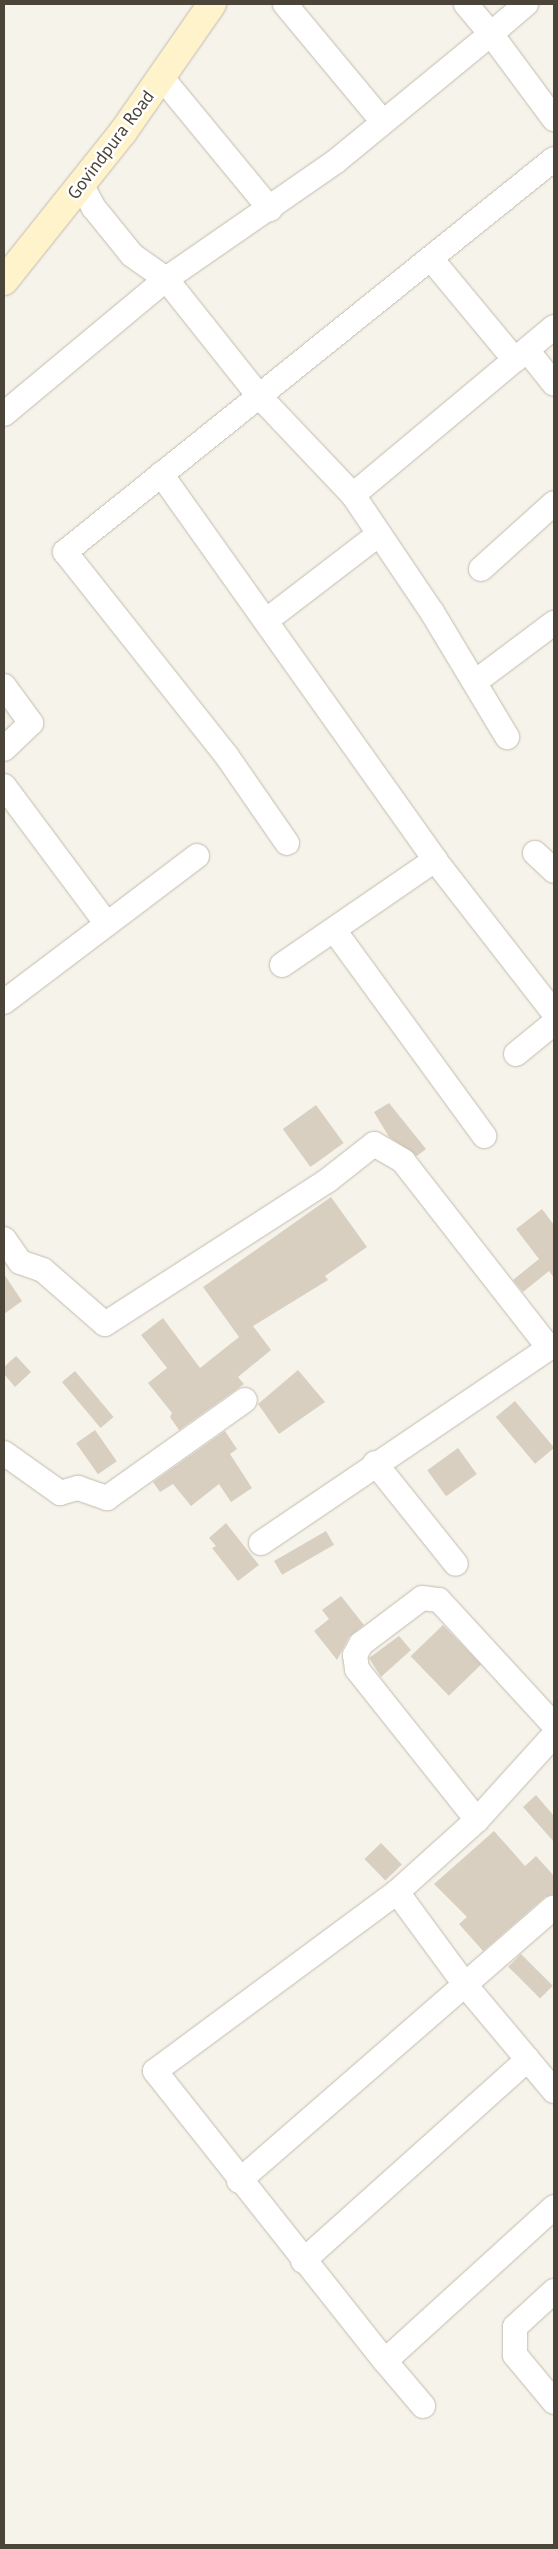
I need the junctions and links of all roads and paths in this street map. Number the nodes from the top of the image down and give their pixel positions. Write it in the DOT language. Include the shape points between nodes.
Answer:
graph roads {
  1 [pos="212,4"];
  2 [pos="285,4"];
  3 [pos="466,4"];
  4 [pos="526,4"];
  5 [pos="491,34"];
  6 [pos="162,78"];
  7 [pos="554,119"];
  8 [pos="382,121"];
  9 [pos="554,159"];
  10 [pos="81,184"];
  11 [pos="270,209"];
  12 [pos="432,260"];
  13 [pos="166,279"];
  14 [pos="4,281"];
  15 [pos="554,327"];
  16 [pos="521,355"];
  17 [pos="554,384"];
  18 [pos="260,397"];
  19 [pos="4,414"];
  20 [pos="161,474"];
  21 [pos="353,495"];
  22 [pos="554,503"];
  23 [pos="379,534"];
  24 [pos="480,569"];
  25 [pos="267,620"];
  26 [pos="554,623"];
  27 [pos="475,682"];
  28 [pos="4,686"];
  29 [pos="507,737"];
  30 [pos="4,749"];
  31 [pos="4,786"];
  32 [pos="287,843"];
  33 [pos="535,853"];
  34 [pos="197,856"];
  35 [pos="435,860"];
  36 [pos="554,871"];
  37 [pos="107,924"];
  38 [pos="334,930"];
  39 [pos="282,965"];
  40 [pos="4,1002"];
  41 [pos="554,1013"];
  42 [pos="554,1023"];
  43 [pos="516,1054"];
  44 [pos="484,1136"];
  45 [pos="4,1239"];
  46 [pos="552,1347"];
  47 [pos="246,1400"];
  48 [pos="4,1453"];
  49 [pos="375,1462"];
  50 [pos="261,1542"];
  51 [pos="456,1564"];
  52 [pos="553,1737"];
  53 [pos="477,1820"];
  54 [pos="397,1892"];
  55 [pos="554,1907"];
  56 [pos="466,1986"];
  57 [pos="528,2059"];
  58 [pos="554,2091"];
  59 [pos="239,2181"];
  60 [pos="554,2207"];
  61 [pos="303,2261"];
  62 [pos="554,2291"];
  63 [pos="385,2361"];
  64 [pos="554,2402"];
  65 [pos="423,2406"];
  1 -- 6 [label="street, Govindpura Road"];
  2 -- 8 [label="street"];
  3 -- 5 [label="street"];
  4 -- 5 [label="street"];
  5 -- 7 [label="street"];
  5 -- 8 [label="street"];
  6 -- 10 [label="street, Govindpura Road"];
  6 -- 11 [label="street"];
  8 -- 11 [label="street"];
  9 -- 12 [label="street"];
  10 -- 13 [label="street" via="94,208 132,255"];
  10 -- 14 [label="street, Govindpura Road"];
  11 -- 13 [label="street"];
  12 -- 16 [label="street"];
  12 -- 18 [label="street"];
  13 -- 18 [label="street"];
  13 -- 19 [label="street"];
  15 -- 16 [label="street"];
  16 -- 17 [label="street"];
  16 -- 21 [label="street"];
  18 -- 20 [label="street"];
  18 -- 21 [label="street"];
  20 -- 25 [label="street"];
  20 -- 32 [label="street" via="66,552 226,755"];
  21 -- 23 [label="street"];
  22 -- 24 [label="street"];
  23 -- 25 [label="street"];
  23 -- 27 [label="street"];
  25 -- 35 [label="street"];
  26 -- 27 [label="street"];
  27 -- 29 [label="street"];
  28 -- 30 [label="street" via="31,723"];
  31 -- 37 [label="street"];
  33 -- 36 [label="street"];
  34 -- 37 [label="street"];
  35 -- 38 [label="street"];
  35 -- 41 [label="street"];
  37 -- 40 [label="street"];
  38 -- 39 [label="street"];
  38 -- 44 [label="street"];
  42 -- 43 [label="street"];
  45 -- 46 [label="street" via="20,1262 43,1270 105,1324 327,1181 374,1144 404,1161"];
  46 -- 49 [label="street"];
  47 -- 48 [label="street" via="107,1498 78,1488 60,1493"];
  49 -- 50 [label="street"];
  49 -- 51 [label="street"];
  52 -- 53 [label="street"];
  52 -- 53 [label="street" via="439,1600 422,1598 361,1644 355,1655 357,1669"];
  53 -- 54 [label="street"];
  54 -- 56 [label="street"];
  54 -- 59 [label="street" via="155,2071"];
  55 -- 56 [label="street"];
  56 -- 57 [label="street"];
  56 -- 59 [label="street"];
  57 -- 58 [label="street"];
  57 -- 61 [label="street"];
  59 -- 61 [label="street"];
  60 -- 63 [label="street"];
  61 -- 63 [label="street"];
  62 -- 64 [label="street" via="515,2327 515,2355"];
  63 -- 65 [label="street"];
}
